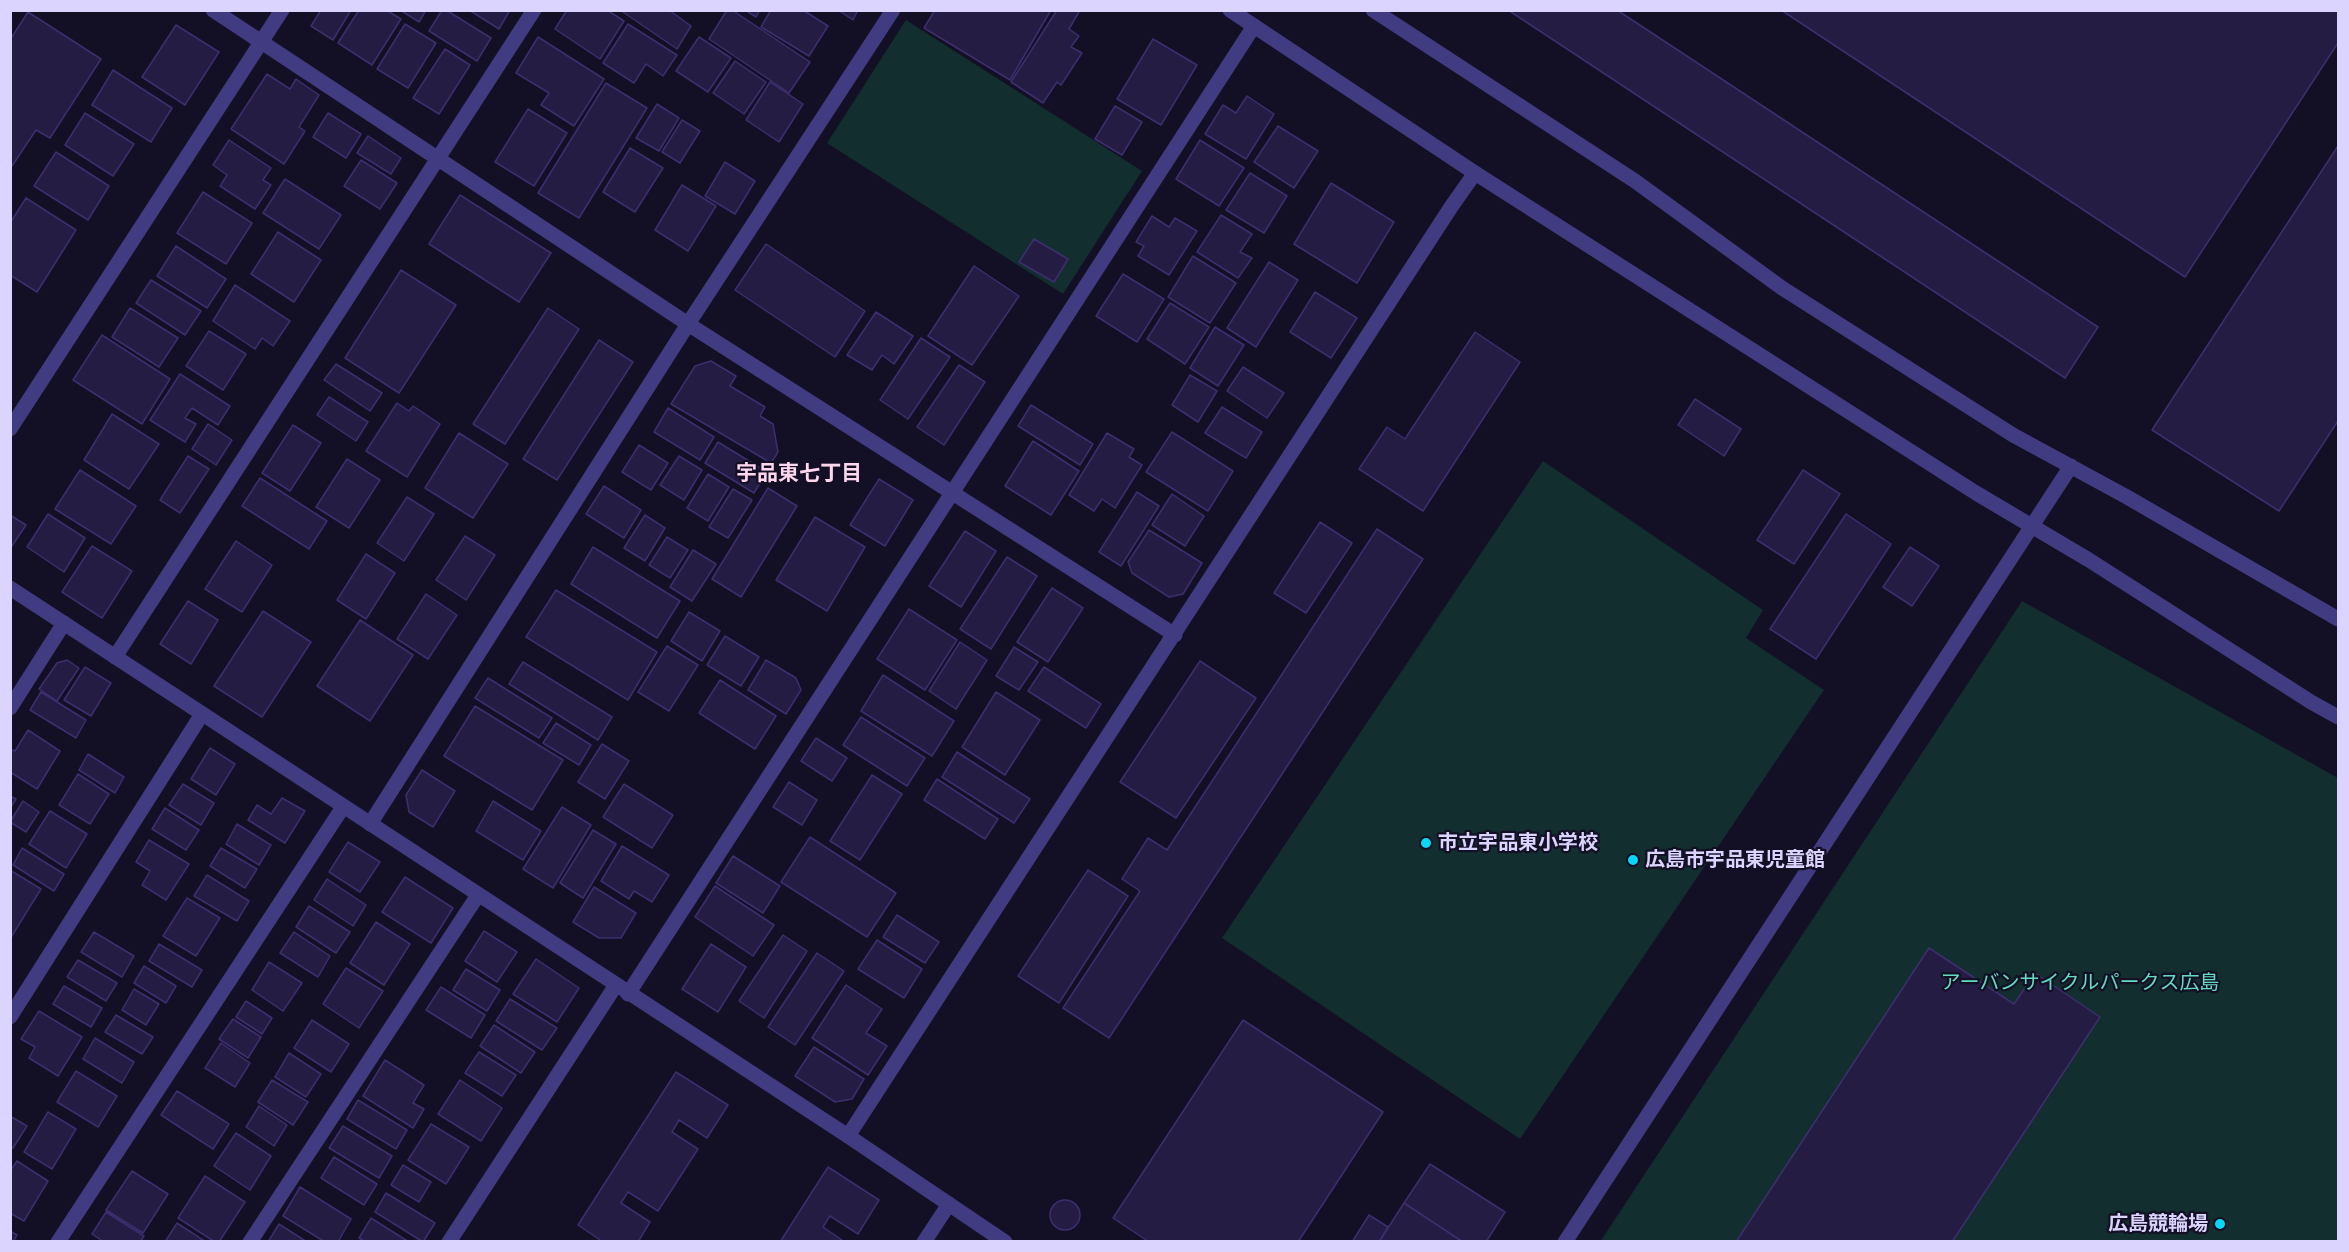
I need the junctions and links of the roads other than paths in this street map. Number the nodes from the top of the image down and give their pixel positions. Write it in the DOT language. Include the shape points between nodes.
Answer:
graph roads {
  1 [pos="213,10"];
  2 [pos="282,10"];
  3 [pos="534,10"];
  4 [pos="893,10"];
  5 [pos="1230,10"];
  6 [pos="1373,10"];
  7 [pos="1254,26"];
  8 [pos="262,42"];
  9 [pos="438,158"];
  10 [pos="1475,173"];
  11 [pos="688,324"];
  12 [pos="10,429"];
  13 [pos="2071,466"];
  14 [pos="952,491"];
  15 [pos="2032,527"];
  16 [pos="10,588"];
  17 [pos="2338,619"];
  18 [pos="64,623"];
  19 [pos="1175,634"];
  20 [pos="115,657"];
  21 [pos="10,708"];
  22 [pos="202,714"];
  23 [pos="2338,717"];
  24 [pos="343,807"];
  25 [pos="370,824"];
  26 [pos="478,895"];
  27 [pos="622,990"];
  28 [pos="10,1017"];
  29 [pos="848,1136"];
  30 [pos="949,1204"];
  31 [pos="58,1242"];
  32 [pos="250,1242"];
  33 [pos="449,1242"];
  34 [pos="924,1242"];
  35 [pos="1005,1242"];
  36 [pos="1565,1242"];
  1 -- 8 [label="street"];
  2 -- 8 [label="street"];
  3 -- 9 [label="street"];
  4 -- 11 [label="street"];
  5 -- 7 [label="street"];
  6 -- 13 [label="street" via="1635,181 1792,295 2013,435"];
  7 -- 10 [label="street"];
  7 -- 14 [label="street"];
  8 -- 9 [label="street"];
  8 -- 12 [label="street"];
  9 -- 11 [label="street"];
  9 -- 20 [label="street"];
  10 -- 15 [label="street"];
  10 -- 19 [label="street"];
  11 -- 14 [label="street"];
  11 -- 25 [label="street"];
  13 -- 15 [label="street"];
  13 -- 17 [label="street"];
  14 -- 19 [label="street"];
  14 -- 27 [label="street"];
  15 -- 23 [label="street"];
  15 -- 36 [label="street"];
  16 -- 18 [label="street"];
  18 -- 20 [label="street"];
  18 -- 21 [label="street"];
  19 -- 29 [label="street"];
  20 -- 22 [label="street"];
  22 -- 24 [label="street"];
  22 -- 28 [label="street"];
  24 -- 25 [label="street"];
  24 -- 31 [label="street"];
  25 -- 26 [label="street"];
  26 -- 27 [label="street"];
  26 -- 32 [label="street"];
  27 -- 29 [label="street"];
  27 -- 33 [label="street"];
  29 -- 30 [label="street"];
  30 -- 34 [label="street"];
  30 -- 35 [label="street"];
}
